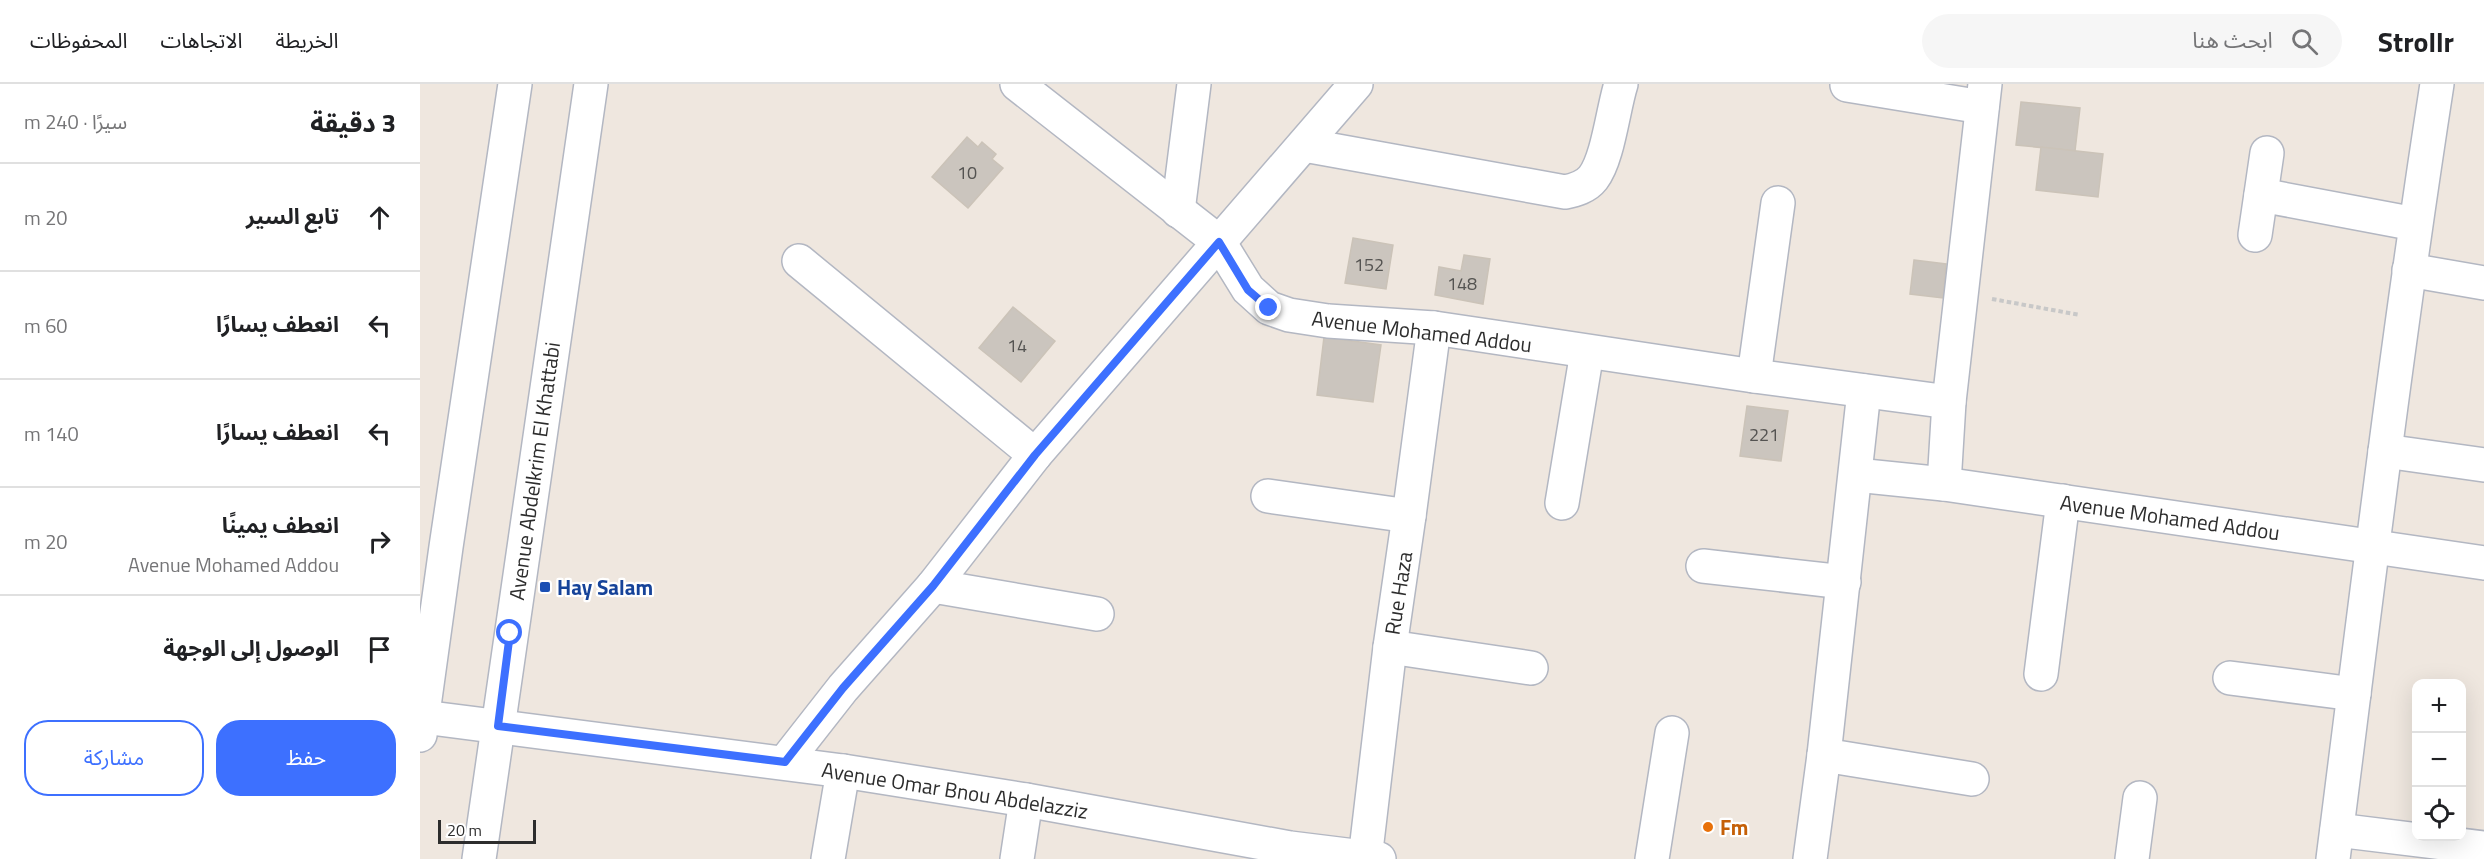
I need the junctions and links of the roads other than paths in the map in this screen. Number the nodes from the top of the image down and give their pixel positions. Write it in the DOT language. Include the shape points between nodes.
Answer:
graph roads {
  1 [pos="515,84"];
  2 [pos="591,84"];
  3 [pos="1017,84"];
  4 [pos="1194,84"];
  5 [pos="1356,84"];
  6 [pos="1621,84"];
  7 [pos="2437,84"];
  8 [pos="1847,85"];
  9 [pos="1983,95"];
  10 [pos="1060,99"];
  11 [pos="1304,145"];
  12 [pos="2267,153"];
  13 [pos="2261,195"];
  14 [pos="1778,203"];
  15 [pos="1179,211"];
  16 [pos="2415,224"];
  17 [pos="2255,236"];
  18 [pos="1219,242"];
  19 [pos="799,261"];
  20 [pos="2409,270"];
  21 [pos="2484,283"];
  22 [pos="1434,328"];
  23 [pos="1587,352"];
  24 [pos="1754,376"];
  25 [pos="1864,391"];
  26 [pos="1949,402"];
  27 [pos="2385,451"];
  28 [pos="1035,455"];
  29 [pos="2484,465"];
  30 [pos="1856,475"];
  31 [pos="1944,483"];
  32 [pos="1268,496"];
  33 [pos="2063,501"];
  34 [pos="1562,503"];
  35 [pos="1409,516"];
  36 [pos="433,545"];
  37 [pos="2371,547"];
  38 [pos="2484,563"];
  39 [pos="1703,566"];
  40 [pos="1844,582"];
  41 [pos="933,586"];
  42 [pos="1097,614"];
  43 [pos="1389,647"];
  44 [pos="1531,668"];
  45 [pos="2041,674"];
  46 [pos="2230,678"];
  47 [pos="2354,694"];
  48 [pos="421,726"];
  49 [pos="498,726"];
  50 [pos="1672,733"];
  51 [pos="1824,755"];
  52 [pos="785,762"];
  53 [pos="843,771"];
  54 [pos="1972,779"];
  55 [pos="2140,798"];
  56 [pos="1026,800"];
  57 [pos="2335,844"];
  58 [pos="2484,848"];
  59 [pos="1370,858"];
  60 [pos="479,859"];
  61 [pos="828,859"];
  62 [pos="1017,859"];
  63 [pos="1652,859"];
  64 [pos="1810,859"];
  65 [pos="2132,859"];
  1 -- 36 [label="street"];
  2 -- 49 [label="street, Avenue Abdelkrim El Khattabi"];
  3 -- 10 [label="street, Avenue Mohamed Addou"];
  4 -- 15 [label="street"];
  5 -- 11 [label="street"];
  6 -- 11 [label="street" via="1600,167 1592,180 1564,192"];
  7 -- 16 [label="street"];
  8 -- 9 [label="street"];
  9 -- 26 [label="street"];
  10 -- 15 [label="street, Avenue Mohamed Addou"];
  11 -- 18 [label="street"];
  12 -- 13 [label="street"];
  13 -- 16 [label="street"];
  13 -- 17 [label="street"];
  14 -- 24 [label="street"];
  15 -- 18 [label="street, Avenue Mohamed Addou"];
  16 -- 20 [label="street"];
  18 -- 22 [label="street, Avenue Mohamed Addou" via="1248,290 1269,308 1328,321"];
  18 -- 28 [label="street"];
  19 -- 28 [label="street"];
  20 -- 21 [label="street"];
  20 -- 27 [label="street"];
  22 -- 23 [label="street, Avenue Mohamed Addou"];
  22 -- 35 [label="street, Rue Haza"];
  23 -- 24 [label="street, Avenue Mohamed Addou"];
  23 -- 34 [label="street"];
  24 -- 25 [label="street, Avenue Mohamed Addou"];
  25 -- 26 [label="street, Avenue Mohamed Addou"];
  25 -- 30 [label="street"];
  26 -- 31 [label="street"];
  27 -- 29 [label="street"];
  27 -- 37 [label="street"];
  28 -- 41 [label="street"];
  30 -- 31 [label="street, Avenue Mohamed Addou"];
  30 -- 40 [label="street"];
  31 -- 33 [label="street, Avenue Mohamed Addou"];
  32 -- 35 [label="street"];
  33 -- 37 [label="street, Avenue Mohamed Addou"];
  33 -- 45 [label="street"];
  35 -- 43 [label="street, Rue Haza"];
  36 -- 48 [label="street"];
  37 -- 38 [label="street, Avenue Mohamed Addou"];
  37 -- 47 [label="street"];
  39 -- 40 [label="street"];
  40 -- 51 [label="street"];
  41 -- 42 [label="street"];
  41 -- 52 [label="street" via="843,688"];
  43 -- 44 [label="street"];
  43 -- 59 [label="street, Rue Haza"];
  46 -- 47 [label="street"];
  47 -- 57 [label="street"];
  48 -- 49 [label="street, Avenue Omar Bnou Abdelazziz"];
  49 -- 52 [label="street, Avenue Omar Bnou Abdelazziz"];
  49 -- 60 [label="street, Avenue Abdelkrim El Khattabi"];
  50 -- 63 [label="street"];
  51 -- 54 [label="street"];
  51 -- 64 [label="street"];
  52 -- 53 [label="street, Avenue Omar Bnou Abdelazziz"];
  53 -- 56 [label="street, Avenue Omar Bnou Abdelazziz"];
  53 -- 61 [label="street"];
  55 -- 65 [label="street"];
  56 -- 59 [label="street, Avenue Omar Bnou Abdelazziz" via="1290,848"];
  56 -- 62 [label="street"];
  57 -- 58 [label="street"];
}
